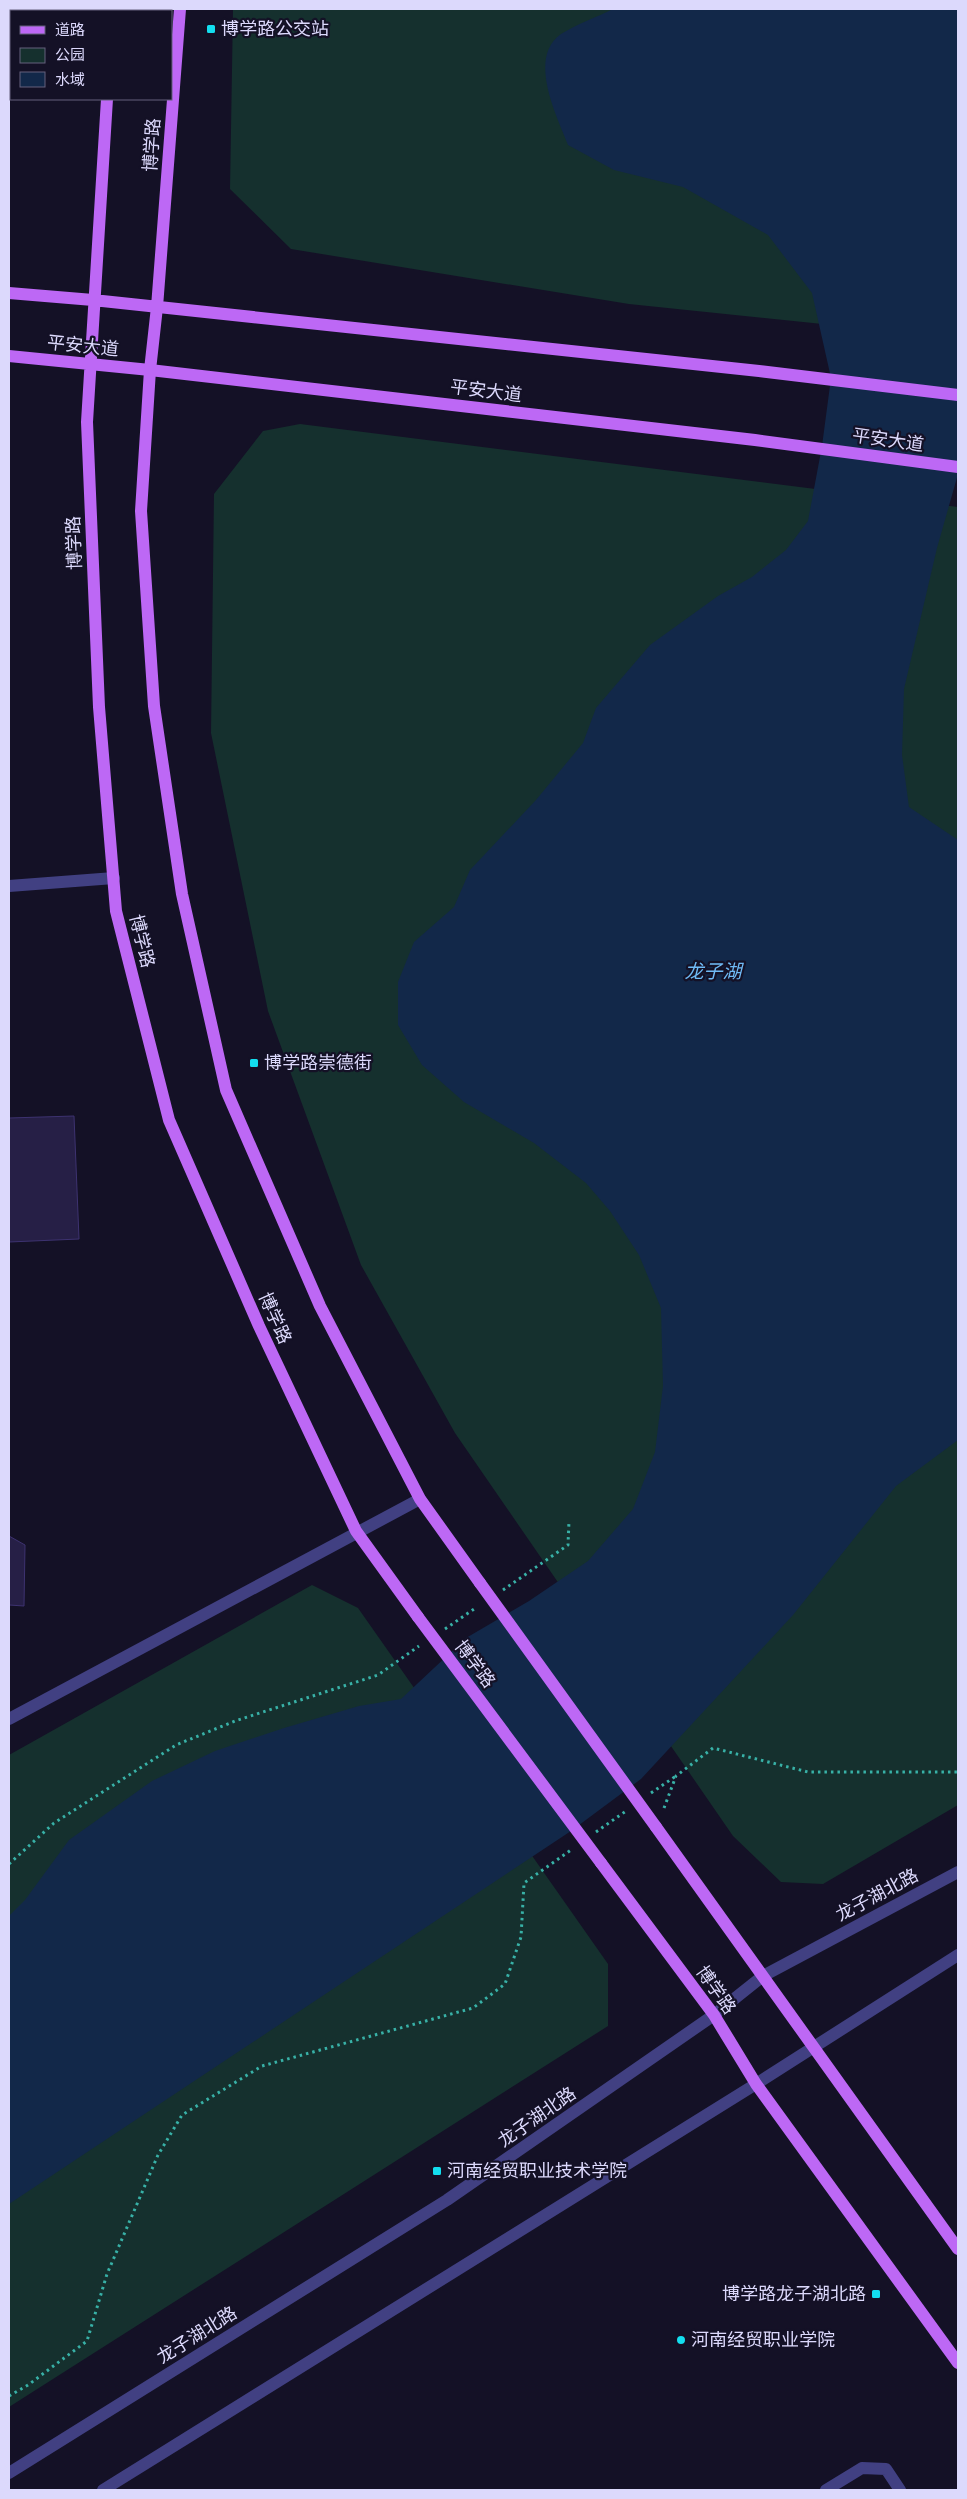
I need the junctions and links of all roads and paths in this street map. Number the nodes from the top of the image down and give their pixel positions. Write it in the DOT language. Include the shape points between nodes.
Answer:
graph roads {
  1 [pos="180,9"];
  2 [pos="107,100"];
  3 [pos="9,294"];
  4 [pos="94,300"];
  5 [pos="157,307"];
  6 [pos="9,356"];
  7 [pos="89,364"];
  8 [pos="150,370"];
  9 [pos="958,395"];
  10 [pos="958,467"];
  11 [pos="114,878"];
  12 [pos="9,886"];
  13 [pos="420,1499"];
  14 [pos="569,1522"];
  15 [pos="356,1531"];
  16 [pos="502,1590"];
  17 [pos="485,1602"];
  18 [pos="444,1630"];
  19 [pos="427,1641"];
  20 [pos="9,1719"];
  21 [pos="958,1772"];
  22 [pos="676,1776"];
  23 [pos="644,1798"];
  24 [pos="628,1810"];
  25 [pos="656,1828"];
  26 [pos="588,1838"];
  27 [pos="572,1849"];
  28 [pos="9,1864"];
  29 [pos="958,1872"];
  30 [pos="958,1955"];
  31 [pos="763,1976"];
  32 [pos="714,2015"];
  33 [pos="812,2048"];
  34 [pos="756,2084"];
  35 [pos="958,2249"];
  36 [pos="958,2363"];
  37 [pos="9,2396"];
  38 [pos="9,2473"];
  39 [pos="103,2490"];
  40 [pos="826,2490"];
  41 [pos="900,2490"];
  1 -- 5 [label="main road, 博学路"];
  2 -- 4 [label="main road, 博学路"];
  3 -- 4 [label="main road"];
  4 -- 5 [label="main road"];
  4 -- 7 [label="main road, 博学路"];
  5 -- 8 [label="main road, 博学路"];
  5 -- 9 [label="main road"];
  6 -- 7 [label="main road, 平安大道"];
  7 -- 8 [label="main road, 平安大道"];
  7 -- 11 [label="main road, 博学路" via="87,422 99,706"];
  8 -- 10 [label="main road, 平安大道" via="755,440"];
  8 -- 13 [label="main road, 博学路" via="141,511 154,706 182,894 226,1090 320,1306"];
  11 -- 12 [label="street"];
  11 -- 15 [label="main road, 博学路" via="116,911 170,1120 259,1326"];
  13 -- 15 [label="street"];
  13 -- 25 [label="main road, 博学路, bridge"];
  14 -- 16 [label="path" via="568,1546"];
  15 -- 20 [label="street"];
  15 -- 32 [label="main road, 博学路, bridge"];
  17 -- 18 [label="path"];
  19 -- 28 [label="path" via="378,1674 235,1721 176,1745 54,1824"];
  21 -- 22 [label="path" via="808,1772 714,1748"];
  22 -- 23 [label="path"];
  22 -- 25 [label="path"];
  24 -- 26 [label="path"];
  25 -- 31 [label="main road, 博学路"];
  27 -- 37 [label="path" via="524,1882 521,1937 504,1984 473,2008 262,2066 182,2115 158,2155 111,2265 87,2341 28,2386"];
  29 -- 31 [label="street, 龙子湖北路"];
  30 -- 33 [label="street"];
  31 -- 32 [label="street, 龙子湖北路"];
  31 -- 33 [label="main road, 博学路"];
  32 -- 34 [label="main road, 博学路"];
  32 -- 38 [label="street, 龙子湖北路" via="447,2200"];
  33 -- 34 [label="street"];
  33 -- 35 [label="main road, 博学路"];
  34 -- 36 [label="main road, 博学路"];
  34 -- 39 [label="street"];
  40 -- 41 [label="street" via="862,2468 886,2469"];
}
